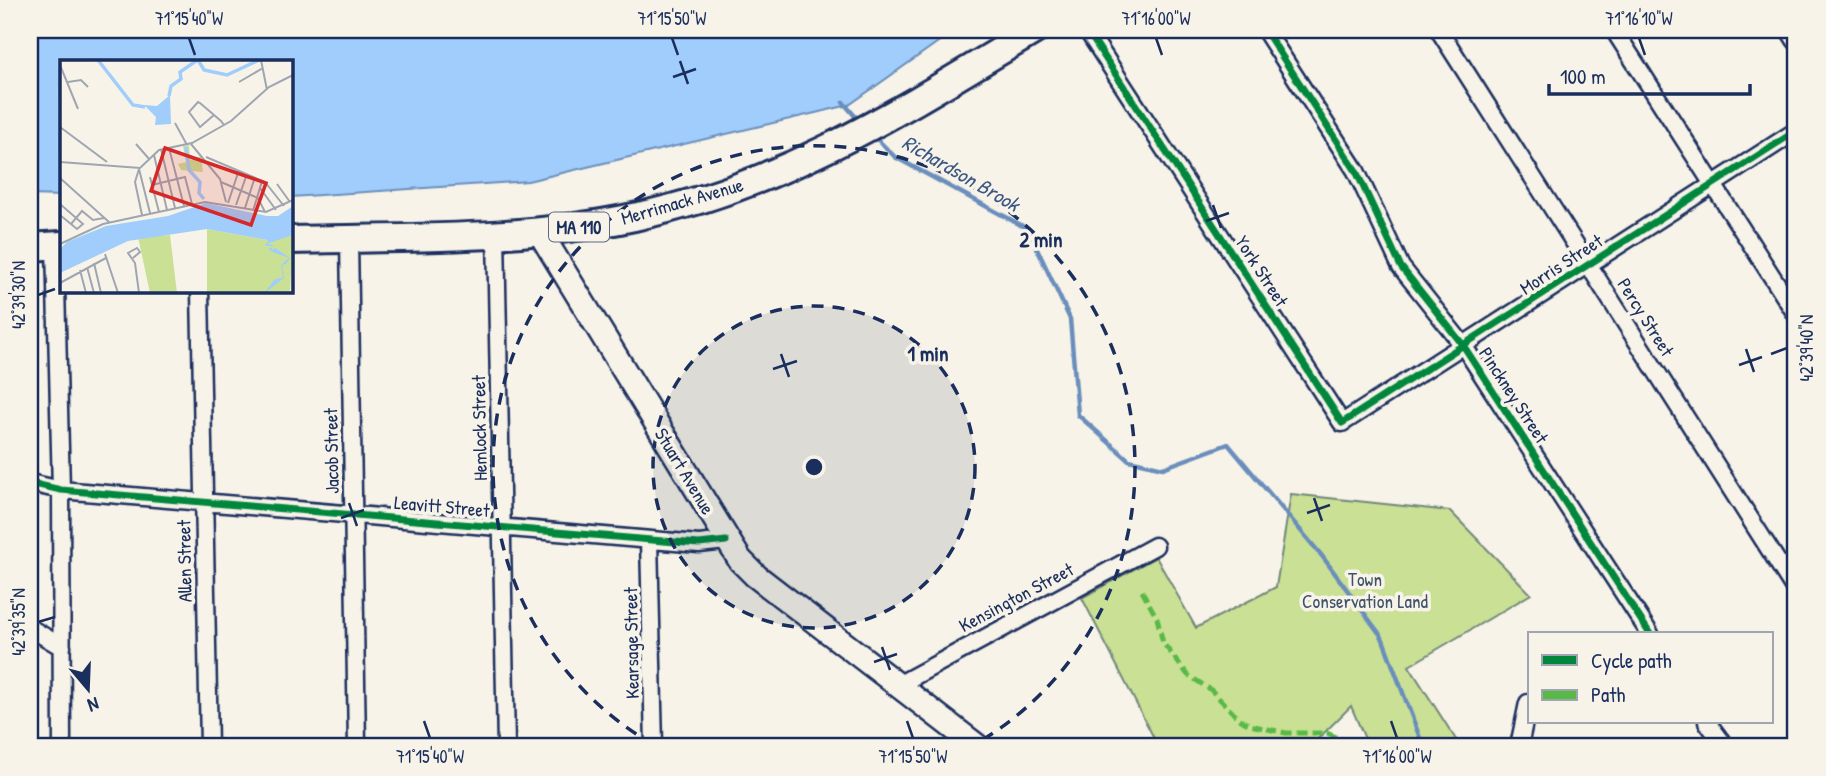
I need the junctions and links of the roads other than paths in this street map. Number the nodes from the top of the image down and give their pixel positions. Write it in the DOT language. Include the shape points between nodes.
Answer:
graph roads {
  1 [pos="1035,30"];
  2 [pos="1087,30"];
  3 [pos="1265,30"];
  4 [pos="1439,30"];
  5 [pos="1614,30"];
  6 [pos="1789,30"];
  7 [pos="1796,41"];
  8 [pos="1796,131"];
  9 [pos="1713,184"];
  10 [pos="539,231"];
  11 [pos="496,234"];
  12 [pos="349,239"];
  13 [pos="292,240"];
  14 [pos="49,246"];
  15 [pos="1588,265"];
  16 [pos="200,292"];
  17 [pos="1796,314"];
  18 [pos="1463,345"];
  19 [pos="1342,423"];
  20 [pos="30,483"];
  21 [pos="61,490"];
  22 [pos="204,502"];
  23 [pos="353,515"];
  24 [pos="502,527"];
  25 [pos="649,540"];
  26 [pos="726,541"];
  27 [pos="1155,546"];
  28 [pos="1796,591"];
  29 [pos="30,628"];
  30 [pos="1649,632"];
  31 [pos="62,647"];
  32 [pos="898,685"];
  33 [pos="1528,703"];
  34 [pos="1708,724"];
  35 [pos="62,746"];
  36 [pos="209,746"];
  37 [pos="356,746"];
  38 [pos="506,746"];
  39 [pos="654,746"];
  40 [pos="977,746"];
  41 [pos="1519,746"];
  42 [pos="1725,746"];
  1 -- 10 [label="main road, Merrimack Avenue / MA 110" via="853,138 712,196 635,217"];
  2 -- 19 [label="street, York Street"];
  3 -- 18 [label="street, Pinckney Street" via="1356,171 1401,267"];
  4 -- 15 [label="street, Percy Street"];
  5 -- 9 [label="street"];
  6 -- 7 [label="street"];
  8 -- 9 [label="street, Morris Street"];
  9 -- 15 [label="street, Morris Street"];
  9 -- 17 [label="street"];
  10 -- 11 [label="main road, Merrimack Avenue / MA 110"];
  10 -- 26 [label="street, Stuart Avenue"];
  11 -- 12 [label="main road, Merrimack Avenue / MA 110"];
  11 -- 24 [label="street, Hemlock Street"];
  12 -- 13 [label="main road, Merrimack Avenue / MA 110"];
  12 -- 23 [label="street, Jacob Street"];
  14 -- 21 [label="street"];
  15 -- 18 [label="street, Morris Street"];
  15 -- 28 [label="street, Percy Street"];
  16 -- 22 [label="street, Allen Street"];
  18 -- 19 [label="street, Morris Street"];
  18 -- 30 [label="street, Pinckney Street"];
  20 -- 21 [label="street, Leavitt Street"];
  21 -- 22 [label="street, Leavitt Street"];
  21 -- 31 [label="street"];
  22 -- 23 [label="street, Leavitt Street"];
  22 -- 36 [label="street, Allen Street"];
  23 -- 24 [label="street, Leavitt Street"];
  23 -- 37 [label="street, Jacob Street"];
  24 -- 25 [label="street, Leavitt Street"];
  24 -- 38 [label="street, Hemlock Street"];
  25 -- 26 [label="street, Leavitt Street"];
  25 -- 39 [label="street, Kearsage Street"];
  26 -- 32 [label="street, Stuart Avenue" via="756,576"];
  27 -- 32 [label="street, Kensington Street"];
  29 -- 31 [label="street"];
  31 -- 35 [label="street"];
  32 -- 40 [label="street, Stuart Avenue"];
  33 -- 41 [label="street"];
  34 -- 42 [label="street"];
}
